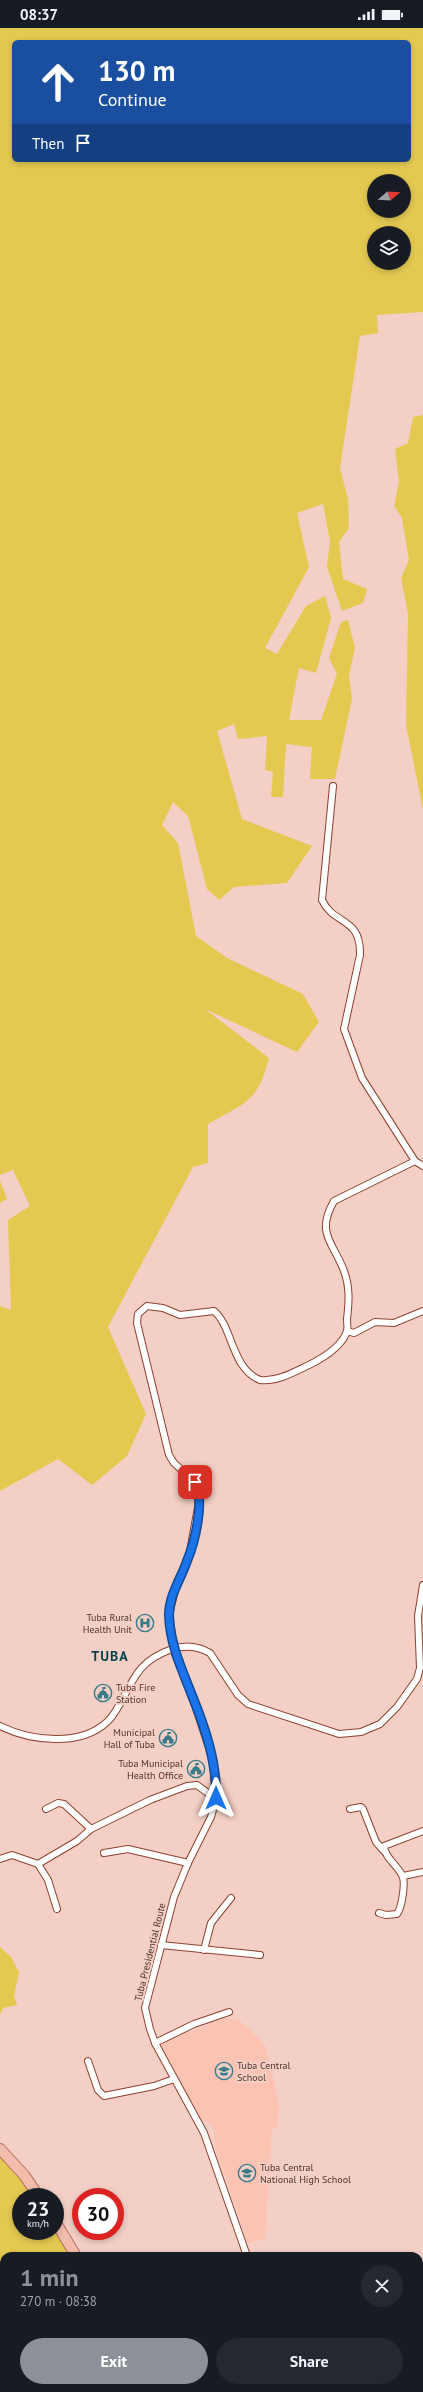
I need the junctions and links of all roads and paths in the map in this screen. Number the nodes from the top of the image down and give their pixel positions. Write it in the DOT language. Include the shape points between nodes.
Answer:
graph roads {
  1 [pos="333,786"];
  2 [pos="415,1161"];
  3 [pos="423,1166"];
  4 [pos="423,1311"];
  5 [pos="347,1331"];
  6 [pos="423,1585"];
  7 [pos="174,1649"];
  8 [pos="422,1670"];
  9 [pos="0,1726"];
  10 [pos="216,1798"];
  11 [pos="46,1809"];
  12 [pos="350,1809"];
  13 [pos="91,1829"];
  14 [pos="423,1831"];
  15 [pos="384,1851"];
  16 [pos="104,1853"];
  17 [pos="0,1859"];
  18 [pos="188,1862"];
  19 [pos="38,1864"];
  20 [pos="423,1872"];
  21 [pos="403,1876"];
  22 [pos="231,1898"];
  23 [pos="57,1909"];
  24 [pos="379,1913"];
  25 [pos="161,1945"];
  26 [pos="204,1950"];
  27 [pos="260,1955"];
  28 [pos="229,2012"];
  29 [pos="155,2043"];
  30 [pos="88,2061"];
  31 [pos="174,2079"];
  32 [pos="0,2149"];
  33 [pos="33,2188"];
  34 [pos="64,2236"];
  35 [pos="74,2252"];
  36 [pos="246,2252"];
  1 -- 2 [label="street" via="322,900 327,908 356,932 360,944 360,956 344,1029 362,1078"];
  2 -- 3 [label="street"];
  2 -- 5 [label="street" via="334,1201 325,1217 329,1244 348,1284"];
  4 -- 5 [label="street" via="403,1321 374,1322 354,1333"];
  5 -- 7 [label="street, Tuba Presidential Route" via="332,1351 320,1359 282,1377 266,1380 255,1378 247,1371 230,1344 222,1321 214,1311 203,1310 180,1315 163,1308 147,1306 138,1314 140,1338 169,1455 195,1482 200,1496 189,1557 177,1582 170,1607"];
  6 -- 8 [label="street" via="418,1616"];
  7 -- 8 [label="street" via="194,1647 210,1653 238,1696 248,1704 339,1734 361,1732 380,1724 409,1692"];
  7 -- 9 [label="street" via="146,1662 114,1714 101,1727 77,1736 58,1739 28,1735"];
  7 -- 10 [label="street, Tuba Presidential Route" via="207,1738 216,1778"];
  10 -- 13 [label="street" via="198,1785 187,1786 150,1800"];
  10 -- 18 [label="street, Tuba Presidential Route" via="203,1835"];
  11 -- 13 [label="street" via="58,1803 64,1804"];
  12 -- 15 [label="street" via="363,1809 376,1842"];
  13 -- 19 [label="street" via="77,1841"];
  14 -- 15 [label="street" via="386,1844"];
  15 -- 21 [label="street"];
  16 -- 18 [label="street" via="128,1849"];
  17 -- 19 [label="street" via="12,1855"];
  18 -- 25 [label="street, Tuba Presidential Route" via="174,1897"];
  19 -- 23 [label="street" via="48,1880"];
  20 -- 21 [label="street"];
  21 -- 24 [label="street" via="400,1910 392,1915"];
  22 -- 26 [label="street" via="211,1923"];
  25 -- 26 [label="street"];
  25 -- 29 [label="street, Tuba Presidential Route" via="146,2008"];
  26 -- 27 [label="street"];
  28 -- 29 [label="street" via="194,2024"];
  29 -- 31 [label="street, Tuba Presidential Route"];
  30 -- 31 [label="street" via="98,2090 104,2096"];
  31 -- 36 [label="street, Tuba Presidential Route" via="204,2133"];
  32 -- 33 [label="main road"];
  34 -- 35 [label="main road"];
}
